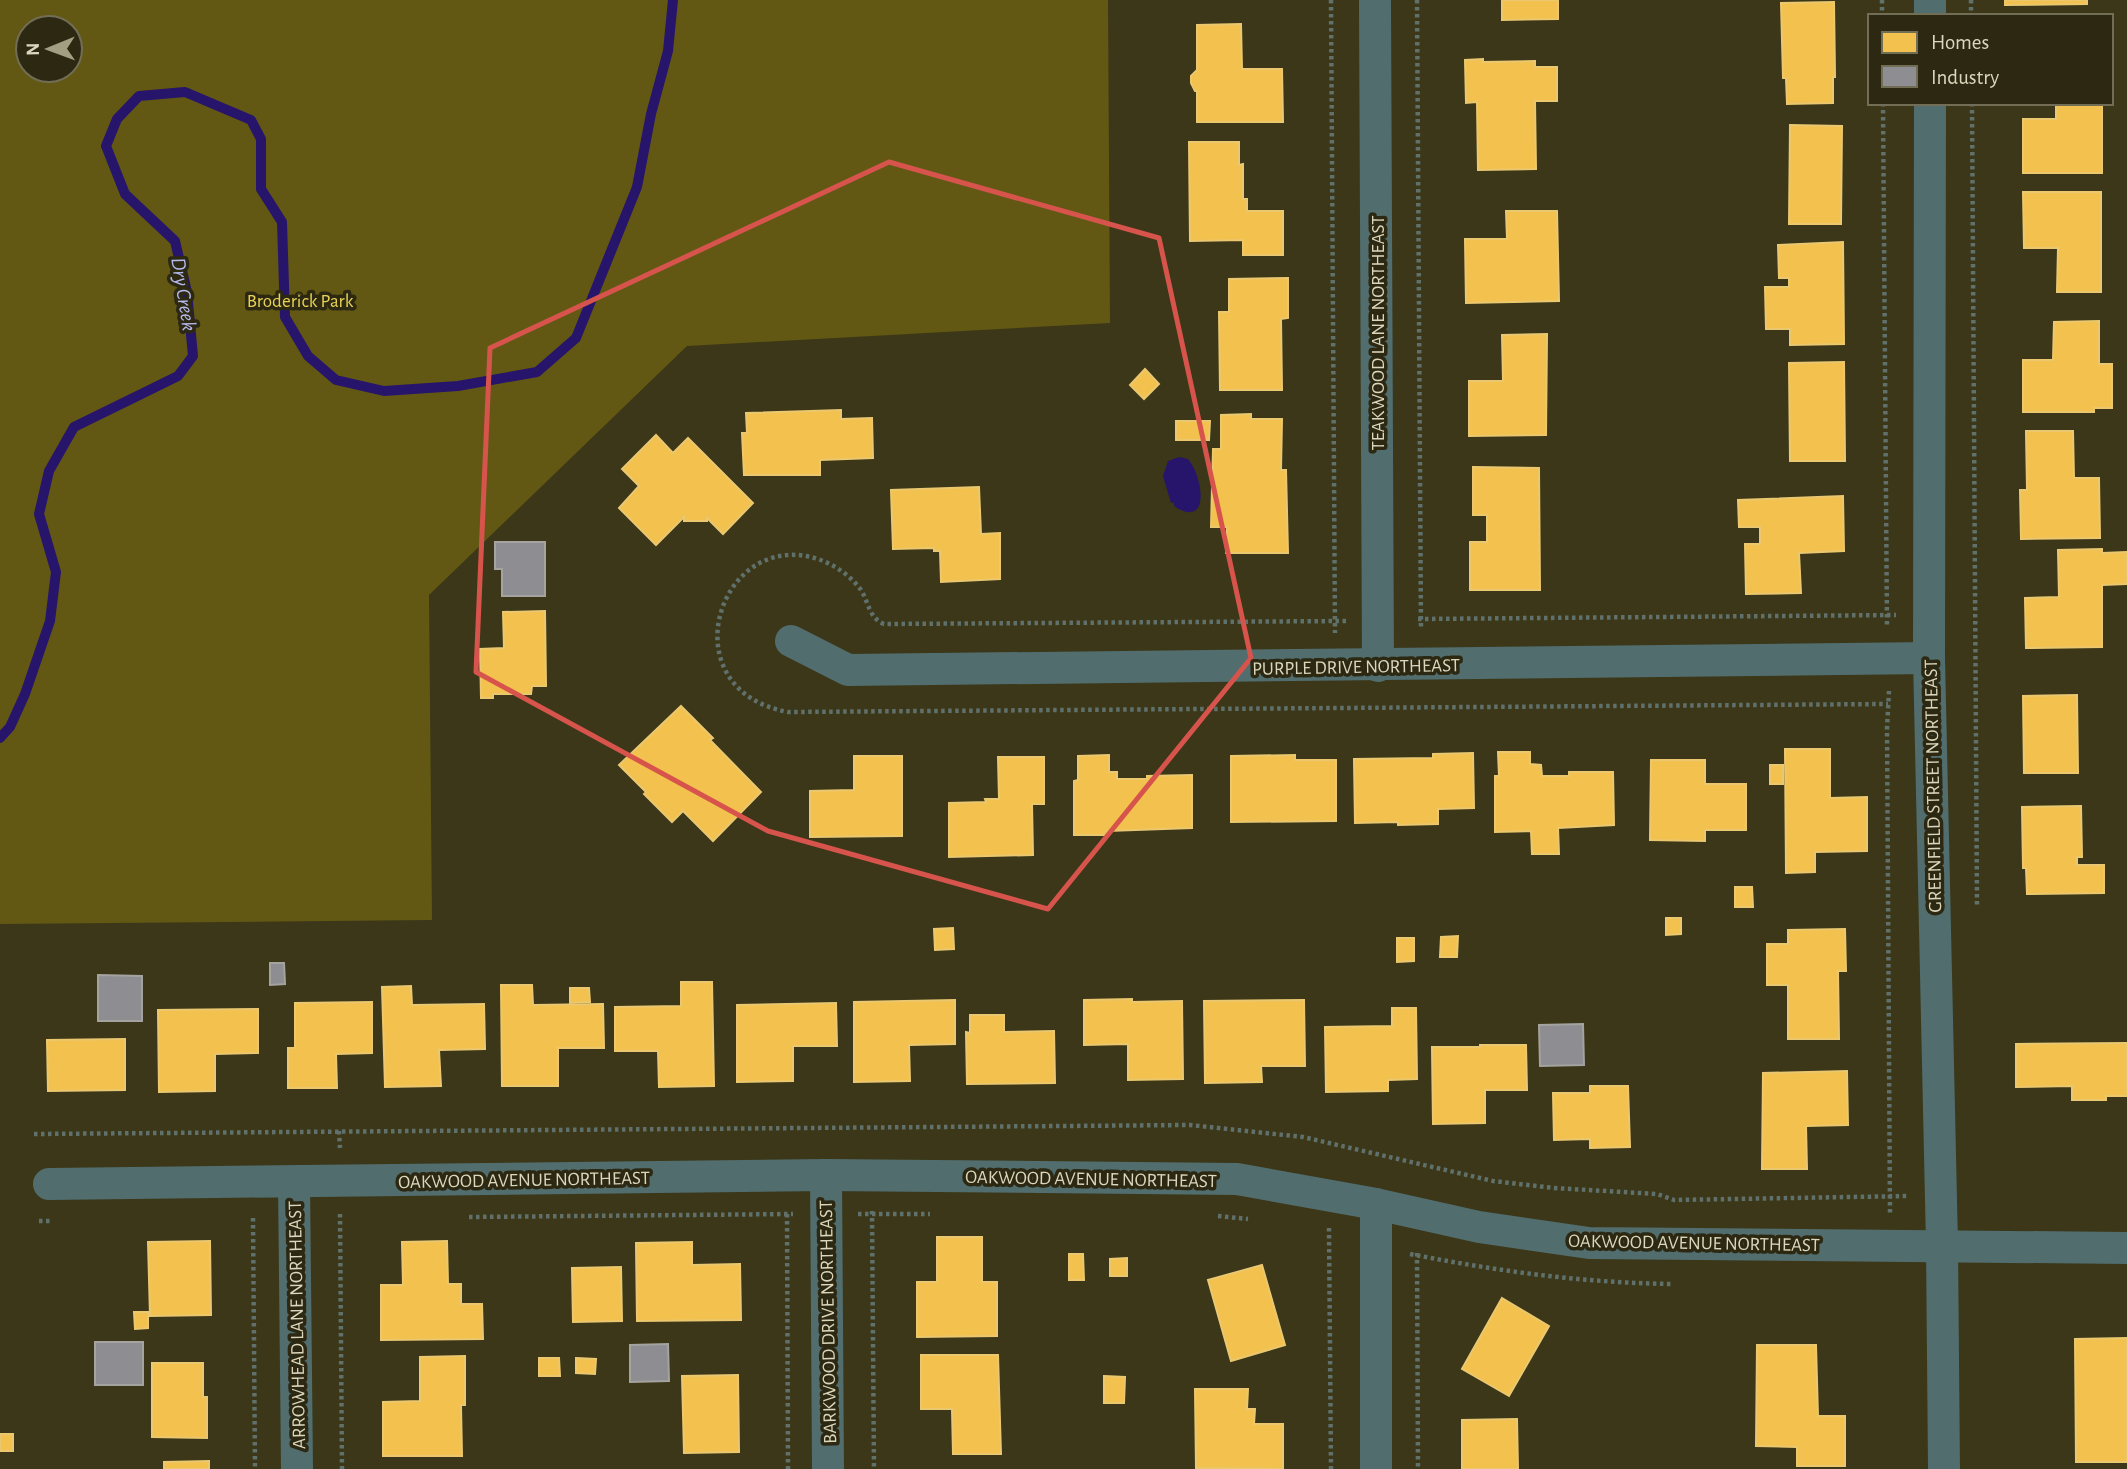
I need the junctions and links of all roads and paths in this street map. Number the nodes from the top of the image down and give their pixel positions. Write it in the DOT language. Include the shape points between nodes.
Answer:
graph roads {
  1 [pos="1331,0"];
  2 [pos="1375,0"];
  3 [pos="1417,0"];
  4 [pos="1883,105"];
  5 [pos="1930,105"];
  6 [pos="1972,105"];
  7 [pos="1906,614"];
  8 [pos="1887,616"];
  9 [pos="1412,619"];
  10 [pos="1421,619"];
  11 [pos="1887,635"];
  12 [pos="1422,637"];
  13 [pos="1335,638"];
  14 [pos="791,641"];
  15 [pos="1929,658"];
  16 [pos="1378,666"];
  17 [pos="1889,685"];
  18 [pos="1977,905"];
  19 [pos="339,1131"];
  20 [pos="340,1151"];
  21 [pos="826,1175"];
  22 [pos="294,1182"];
  23 [pos="49,1184"];
  24 [pos="1376,1204"];
  25 [pos="787,1205"];
  26 [pos="872,1205"];
  27 [pos="340,1209"];
  28 [pos="939,1213"];
  29 [pos="787,1214"];
  30 [pos="804,1214"];
  31 [pos="856,1214"];
  32 [pos="873,1214"];
  33 [pos="1891,1215"];
  34 [pos="1212,1216"];
  35 [pos="466,1217"];
  36 [pos="253,1218"];
  37 [pos="331,1218"];
  38 [pos="340,1218"];
  39 [pos="1259,1220"];
  40 [pos="1329,1223"];
  41 [pos="1317,1231"];
  42 [pos="1329,1233"];
  43 [pos="1339,1235"];
  44 [pos="1417,1242"];
  45 [pos="1942,1245"];
  46 [pos="2127,1248"];
  47 [pos="255,1469"];
  48 [pos="297,1469"];
  49 [pos="342,1469"];
  50 [pos="788,1469"];
  51 [pos="828,1469"];
  52 [pos="874,1469"];
  53 [pos="1331,1469"];
  54 [pos="1376,1469"];
  55 [pos="1418,1469"];
  56 [pos="1944,1469"];
  1 -- 13 [label="path"];
  2 -- 16 [label="street, TEAKWOOD LANE NORTHEAST"];
  3 -- 10 [label="path"];
  4 -- 8 [label="path"];
  5 -- 15 [label="street, GREENFIELD STREET NORTHEAST"];
  6 -- 18 [label="path"];
  7 -- 8 [label="path"];
  8 -- 10 [label="path"];
  8 -- 11 [label="path"];
  9 -- 10 [label="path"];
  10 -- 12 [label="path"];
  14 -- 16 [label="street, PURPLE DRIVE NORTHEAST" via="848,670"];
  15 -- 16 [label="street, PURPLE DRIVE NORTHEAST"];
  15 -- 45 [label="street, GREENFIELD STREET NORTHEAST"];
  17 -- 33 [label="path"];
  19 -- 20 [label="path"];
  21 -- 22 [label="street, OAKWOOD AVENUE NORTHEAST"];
  21 -- 24 [label="street, OAKWOOD AVENUE NORTHEAST" via="1237,1179"];
  21 -- 51 [label="street, BARKWOOD DRIVE NORTHEAST"];
  22 -- 23 [label="street, OAKWOOD AVENUE NORTHEAST"];
  22 -- 48 [label="street, ARROWHEAD LANE NORTHEAST"];
  24 -- 45 [label="street, OAKWOOD AVENUE NORTHEAST" via="1479,1227 1589,1243"];
  24 -- 54 [label="street"];
  25 -- 29 [label="path"];
  26 -- 32 [label="path"];
  27 -- 38 [label="path"];
  28 -- 32 [label="path"];
  29 -- 30 [label="path"];
  29 -- 35 [label="path"];
  29 -- 50 [label="path"];
  31 -- 32 [label="path"];
  32 -- 52 [label="path"];
  34 -- 39 [label="path"];
  36 -- 47 [label="path"];
  37 -- 38 [label="path"];
  38 -- 49 [label="path"];
  40 -- 42 [label="path"];
  41 -- 42 [label="path"];
  42 -- 43 [label="path"];
  42 -- 53 [label="path"];
  44 -- 55 [label="path"];
  45 -- 46 [label="street, OAKWOOD AVENUE NORTHEAST"];
  45 -- 56 [label="street, GREENFIELD STREET NORTHEAST"];
}
